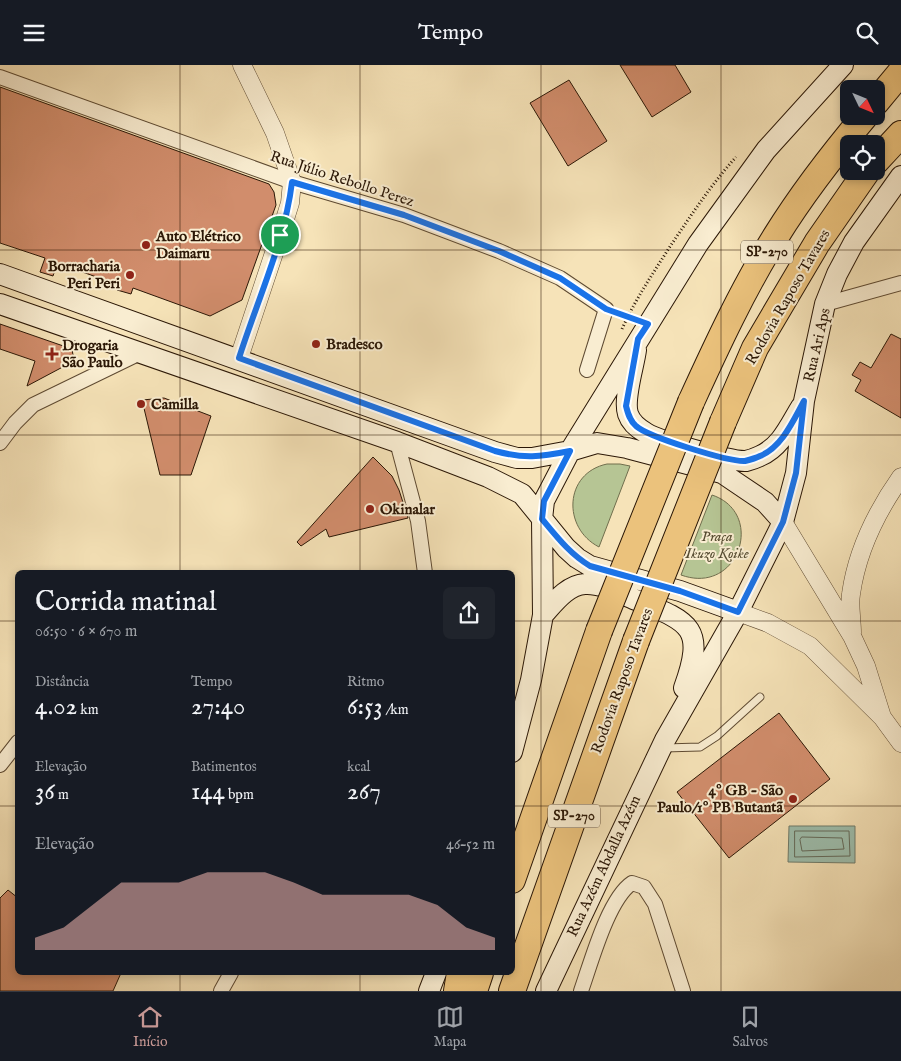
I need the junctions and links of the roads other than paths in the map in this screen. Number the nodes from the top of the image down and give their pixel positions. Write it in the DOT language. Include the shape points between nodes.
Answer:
graph roads {
  1 [pos="242,65"];
  2 [pos="843,65"];
  3 [pos="901,72"];
  4 [pos="0,77"];
  5 [pos="885,91"];
  6 [pos="857,125"];
  7 [pos="901,134"];
  8 [pos="885,151"];
  9 [pos="901,176"];
  10 [pos="861,180"];
  11 [pos="292,182"];
  12 [pos="0,274"];
  13 [pos="901,283"];
  14 [pos="0,304"];
  15 [pos="825,304"];
  16 [pos="643,332"];
  17 [pos="138,354"];
  18 [pos="239,358"];
  19 [pos="587,370"];
  20 [pos="804,401"];
  21 [pos="397,442"];
  22 [pos="0,443"];
  23 [pos="570,451"];
  24 [pos="901,477"];
  25 [pos="542,519"];
  26 [pos="783,522"];
  27 [pos="425,570"];
  28 [pos="738,612"];
  29 [pos="543,615"];
  30 [pos="852,635"];
  31 [pos="760,697"];
  32 [pos="882,717"];
  33 [pos="515,741"];
  34 [pos="663,743"];
  35 [pos="901,743"];
  36 [pos="15,746"];
  37 [pos="0,765"];
  38 [pos="515,871"];
  39 [pos="230,975"];
  40 [pos="435,975"];
  41 [pos="460,975"];
  42 [pos="479,975"];
  43 [pos="221,991"];
  44 [pos="429,991"];
  45 [pos="457,991"];
  46 [pos="474,991"];
  47 [pos="512,991"];
  48 [pos="546,991"];
  49 [pos="581,991"];
  50 [pos="683,991"];
  1 -- 11 [label="street" via="275,133"];
  2 -- 16 [label="main road" via="766,150 698,244"];
  3 -- 5 [label="highway"];
  4 -- 11 [label="street, Rua Júlio Rebollo Perez"];
  6 -- 38 [label="highway, SP-270, bridge" via="776,235 729,319 691,402 598,631"];
  7 -- 8 [label="highway"];
  9 -- 15 [label="main road, Rua Ari Aps" via="854,242"];
  10 -- 47 [label="highway, Rodovia Raposo Tavares / SP-270, bridge" via="816,243 755,348 722,422 636,641"];
  11 -- 18 [label="street" via="290,203"];
  11 -- 19 [label="street, Rua Júlio Rebollo Perez" via="404,215 560,278 606,309"];
  12 -- 18 [label="main road"];
  13 -- 15 [label="street"];
  14 -- 17 [label="main road"];
  15 -- 20 [label="main road, Rua Ari Aps"];
  16 -- 20 [label="main road" via="626,406 628,416 648,435 745,461 760,456 782,439"];
  16 -- 23 [label="main road"];
  17 -- 21 [label="main road"];
  17 -- 22 [label="street" via="33,405"];
  18 -- 23 [label="main road" via="495,451 532,458"];
  20 -- 26 [label="main road, Rua Ari Aps" via="796,473"];
  21 -- 25 [label="main road" via="501,482 522,494"];
  21 -- 27 [label="street" via="418,521"];
  23 -- 25 [label="main road" via="544,501"];
  23 -- 26 [label="main road" via="597,443 611,445 722,473 765,502"];
  24 -- 30 [label="street" via="871,525 860,558 851,595"];
  25 -- 28 [label="main road" via="566,548 590,566 680,591"];
  25 -- 29 [label="main road"];
  26 -- 28 [label="main road, Rua Ari Aps"];
  26 -- 30 [label="street"];
  28 -- 32 [label="street" via="768,623 810,647"];
  28 -- 34 [label="main road, Rua Azém Abdalla Azém"];
  29 -- 33 [label="main road"];
  29 -- 34 [label="main road" via="561,595 585,584 604,587 665,612 686,625 695,646 694,661"];
  30 -- 32 [label="street"];
  31 -- 34 [label="lane" via="717,737 700,747"];
  32 -- 35 [label="street"];
  34 -- 48 [label="main road, Rua Azém Abdalla Azém"];
  36 -- 37 [label="street"];
  39 -- 43 [label="street"];
  40 -- 44 [label="main road"];
  41 -- 45 [label="highway"];
  42 -- 46 [label="highway"];
  49 -- 50 [label="street, Rua Azém Abdalla Azém" via="618,896 632,883 644,887 655,904"];
}
